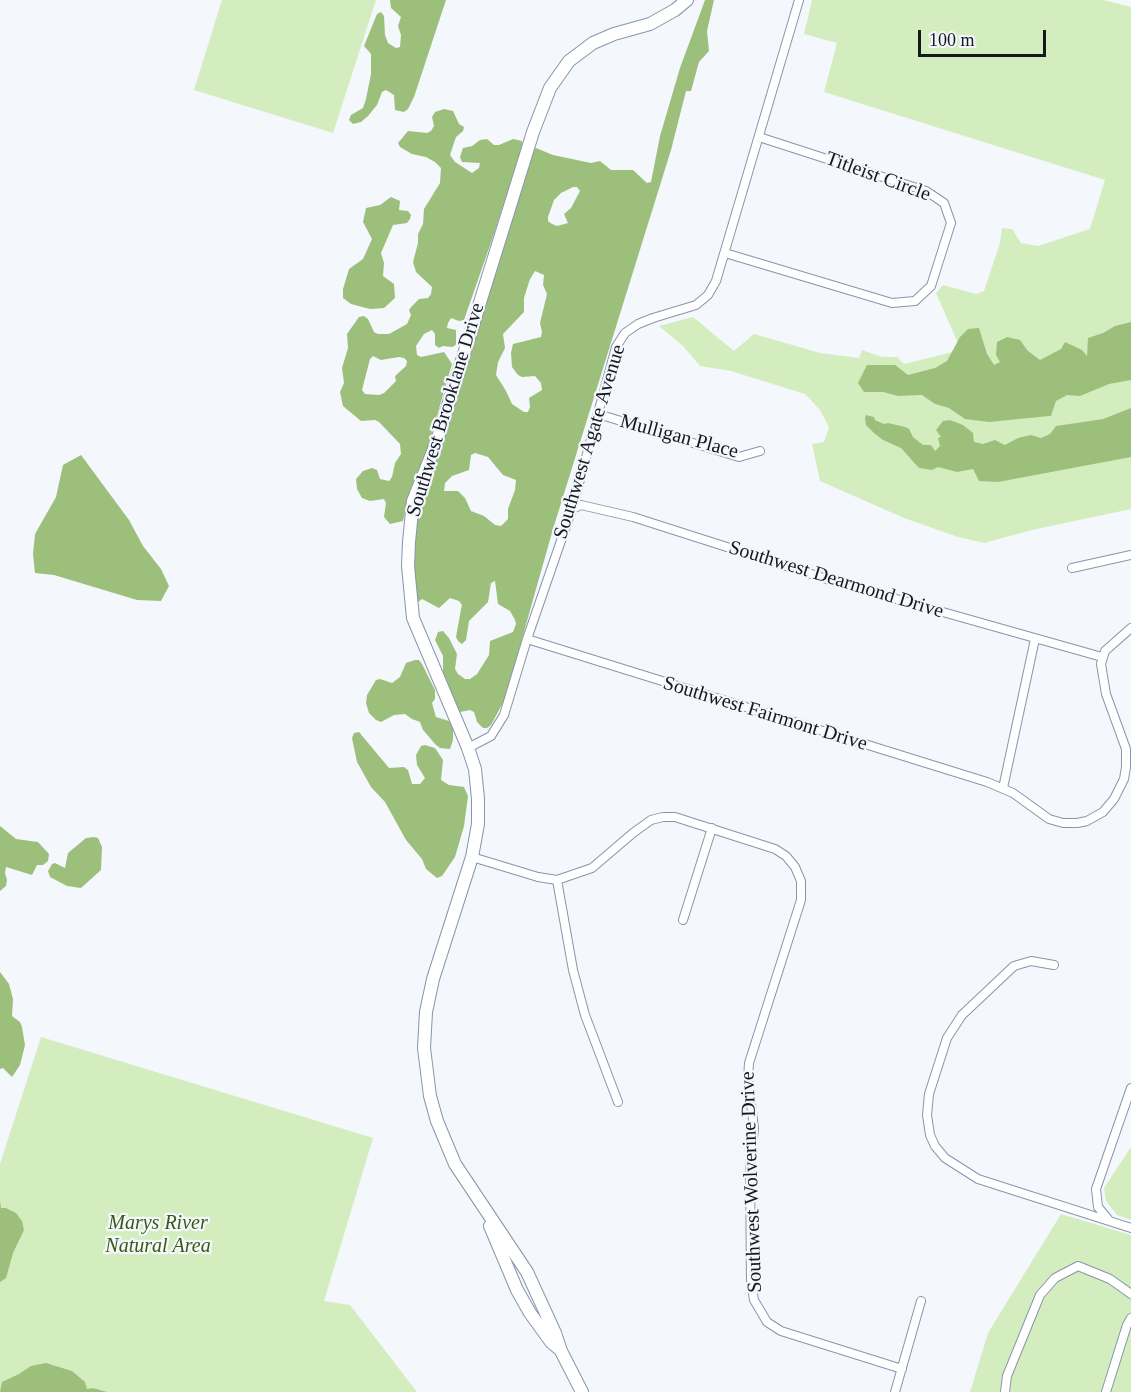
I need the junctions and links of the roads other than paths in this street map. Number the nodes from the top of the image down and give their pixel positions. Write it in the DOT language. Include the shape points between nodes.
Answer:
graph roads {
  1 [pos="687,0"];
  2 [pos="798,0"];
  3 [pos="759,137"];
  4 [pos="725,253"];
  5 [pos="598,414"];
  6 [pos="760,451"];
  7 [pos="572,509"];
  8 [pos="1131,555"];
  9 [pos="1072,568"];
  10 [pos="1131,628"];
  11 [pos="527,639"];
  12 [pos="1035,639"];
  13 [pos="1102,657"];
  14 [pos="468,748"];
  15 [pos="1003,788"];
  16 [pos="712,828"];
  17 [pos="472,857"];
  18 [pos="557,880"];
  19 [pos="683,920"];
  20 [pos="1054,965"];
  21 [pos="1131,1088"];
  22 [pos="618,1102"];
  23 [pos="1109,1220"];
  24 [pos="1131,1228"];
  25 [pos="1131,1294"];
  26 [pos="921,1301"];
  27 [pos="1131,1318"];
  28 [pos="902,1369"];
  29 [pos="582,1392"];
  30 [pos="895,1392"];
  31 [pos="1005,1392"];
  32 [pos="1106,1392"];
  1 -- 14 [label="street, Southwest Brooklane Drive" via="650,24 593,43 570,61 550,88 436,444 413,501 408,567 414,618"];
  2 -- 3 [label="street, Southwest Agate Avenue"];
  3 -- 4 [label="street, Southwest Agate Avenue"];
  3 -- 4 [label="street, Titleist Circle" via="926,191 944,203 951,223 931,286 915,301 892,303"];
  4 -- 5 [label="street, Southwest Agate Avenue" via="716,281 696,305 653,318 625,333 616,346"];
  5 -- 6 [label="street, Mulligan Place" via="739,458"];
  5 -- 7 [label="street, Southwest Agate Avenue"];
  7 -- 11 [label="street, Southwest Agate Avenue"];
  7 -- 12 [label="street, Southwest Dearmond Drive" via="581,505 633,518"];
  8 -- 9 [label="street"];
  10 -- 13 [label="street"];
  11 -- 14 [label="street, Southwest Agate Avenue" via="500,723 491,735"];
  11 -- 15 [label="street, Southwest Fairmont Drive"];
  12 -- 13 [label="street, Southwest Dearmond Drive"];
  12 -- 15 [label="street"];
  13 -- 15 [label="street, Southwest Fairmont Drive" via="1106,694 1126,758 1124,779 1114,799 1087,821 1063,823 1049,819"];
  14 -- 17 [label="street, Southwest Brooklane Drive" via="478,800"];
  16 -- 18 [label="street, Southwest Wolverine Drive" via="675,817 651,820 592,868"];
  16 -- 19 [label="street"];
  16 -- 28 [label="street, Southwest Wolverine Drive" via="775,849 795,867 801,881 801,900 748,1063 754,1128 750,1168 754,1299 760,1314 781,1331"];
  17 -- 18 [label="street"];
  17 -- 29 [label="street, Southwest Brooklane Drive" via="431,987 426,1012 426,1074 437,1121 455,1164 481,1202 530,1314 561,1351"];
  18 -- 22 [label="street" via="585,1015"];
  20 -- 23 [label="street" via="1030,961 1014,966 962,1015 948,1036 937,1066 929,1094 928,1128 940,1153 978,1179"];
  21 -- 23 [label="street" via="1096,1189 1098,1207"];
  23 -- 24 [label="street"];
  25 -- 31 [label="street" via="1110,1279 1078,1266 1055,1278 1040,1295 1007,1376"];
  26 -- 28 [label="street"];
  27 -- 32 [label="street"];
  28 -- 30 [label="street"];
}
